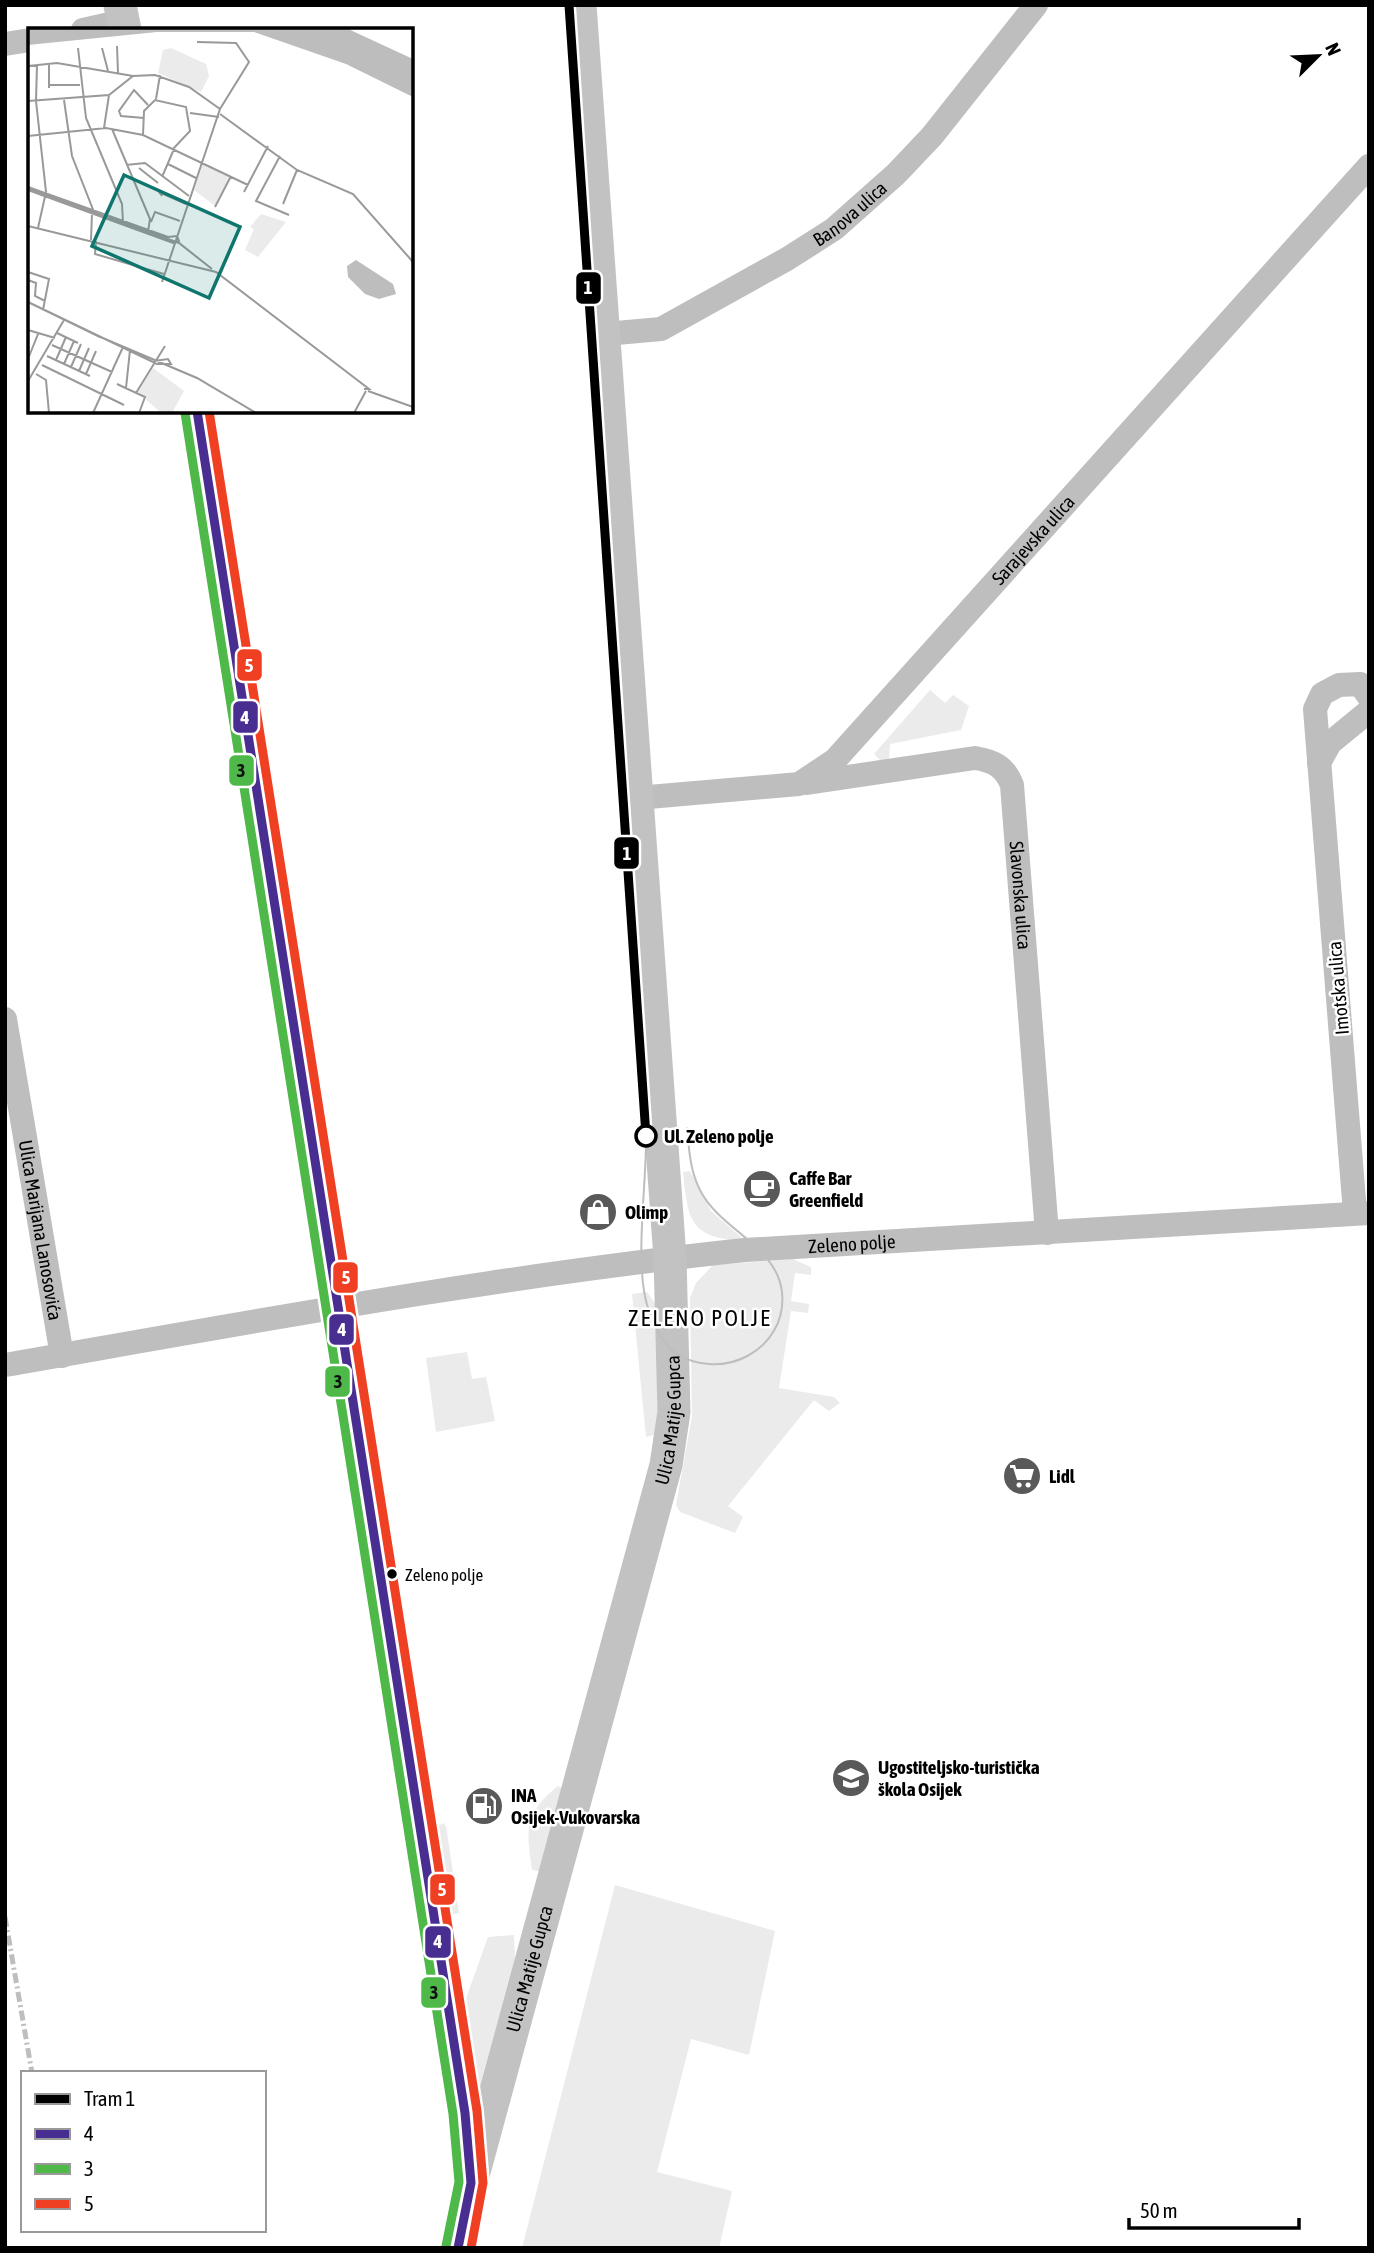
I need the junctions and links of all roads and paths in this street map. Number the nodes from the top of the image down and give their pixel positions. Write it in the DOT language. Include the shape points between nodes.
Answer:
graph roads {
  1 [pos="580,5"];
  2 [pos="1036,5"];
  3 [pos="123,19"];
  4 [pos="90,28"];
  5 [pos="28,40"];
  6 [pos="5,44"];
  7 [pos="1369,166"];
  8 [pos="605,334"];
  9 [pos="197,413"];
  10 [pos="1369,697"];
  11 [pos="1369,711"];
  12 [pos="1319,763"];
  13 [pos="799,784"];
  14 [pos="637,798"];
  15 [pos="5,1019"];
  16 [pos="1362,1213"];
  17 [pos="1047,1233"];
  18 [pos="670,1258"];
  19 [pos="339,1307"];
  20 [pos="62,1356"];
  21 [pos="5,1366"];
  22 [pos="471,2183"];
  23 [pos="458,2248"];
  1 -- 8 [label="main road, Ulica Matije Gupca"];
  2 -- 8 [label="street, Banova ulica" via="932,136 834,229 661,329"];
  3 -- 4 [label="street"];
  5 -- 6 [label="street"];
  7 -- 13 [label="street, Sarajevska ulica" via="855,741"];
  8 -- 14 [label="main road, Ulica Matije Gupca"];
  9 -- 19 [label="main road"];
  10 -- 12 [label="street, Imotska ulica" via="1360,684 1339,685 1322,694 1315,709"];
  11 -- 12 [label="street" via="1330,743"];
  12 -- 16 [label="street, Imotska ulica"];
  13 -- 14 [label="street, Sarajevska ulica"];
  13 -- 17 [label="street, Slavonska ulica" via="975,758 1003,768 1012,785"];
  14 -- 18 [label="main road, Ulica Matije Gupca"];
  15 -- 20 [label="street, Ulica Marijana Lanosovića"];
  16 -- 17 [label="street, Zeleno polje"];
  17 -- 18 [label="street, Zeleno polje"];
  18 -- 19 [label="street, Zeleno polje"];
  18 -- 22 [label="main road, Ulica Matije Gupca" via="674,1399 669,1451"];
  19 -- 20 [label="street, Zeleno polje"];
  19 -- 22 [label="main road" via="465,2113"];
  20 -- 21 [label="street, Zeleno polje"];
  22 -- 23 [label="main road"];
}
